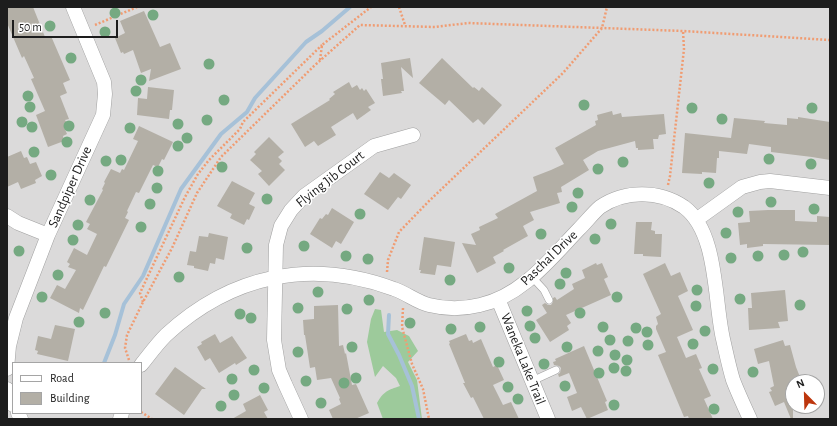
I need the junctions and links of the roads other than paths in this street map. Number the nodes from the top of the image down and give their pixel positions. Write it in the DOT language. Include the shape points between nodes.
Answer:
graph roads {
  1 [pos="73,7"];
  2 [pos="413,135"];
  3 [pos="830,188"];
  4 [pos="7,216"];
  5 [pos="696,220"];
  6 [pos="48,235"];
  7 [pos="275,277"];
  8 [pos="532,277"];
  9 [pos="498,299"];
  10 [pos="549,300"];
  11 [pos="136,362"];
  12 [pos="7,369"];
  13 [pos="556,370"];
  14 [pos="532,381"];
  15 [pos="7,388"];
  16 [pos="12,403"];
  17 [pos="301,419"];
  18 [pos="548,419"];
  19 [pos="750,419"];
  1 -- 6 [label="street, Sandpiper Drive" via="104,82 106,94 103,114"];
  2 -- 7 [label="street, Flying Jib Court" via="374,146 304,196 281,226 276,244"];
  3 -- 5 [label="street" via="760,182 742,187"];
  4 -- 6 [label="street"];
  5 -- 8 [label="street, Paschal Drive" via="684,208 664,197 642,193 620,197 600,208"];
  5 -- 19 [label="street, Paschal Drive" via="710,250 722,337 733,380"];
  6 -- 12 [label="street, Sandpiper Drive" via="16,318 9,346"];
  7 -- 9 [label="street, Paschal Drive" via="312,273 350,277 394,289 428,305 454,308 480,306"];
  7 -- 11 [label="street, Paschal Drive" via="223,295 185,319"];
  7 -- 17 [label="street, Flying Jib Court" via="274,340 284,384"];
  8 -- 9 [label="street, Paschal Drive"];
  8 -- 10 [label="lane"];
  9 -- 14 [label="street, Waneka Lake Trail"];
  13 -- 14 [label="lane"];
  14 -- 18 [label="street, Waneka Lake Trail"];
  15 -- 16 [label="street"];
}
